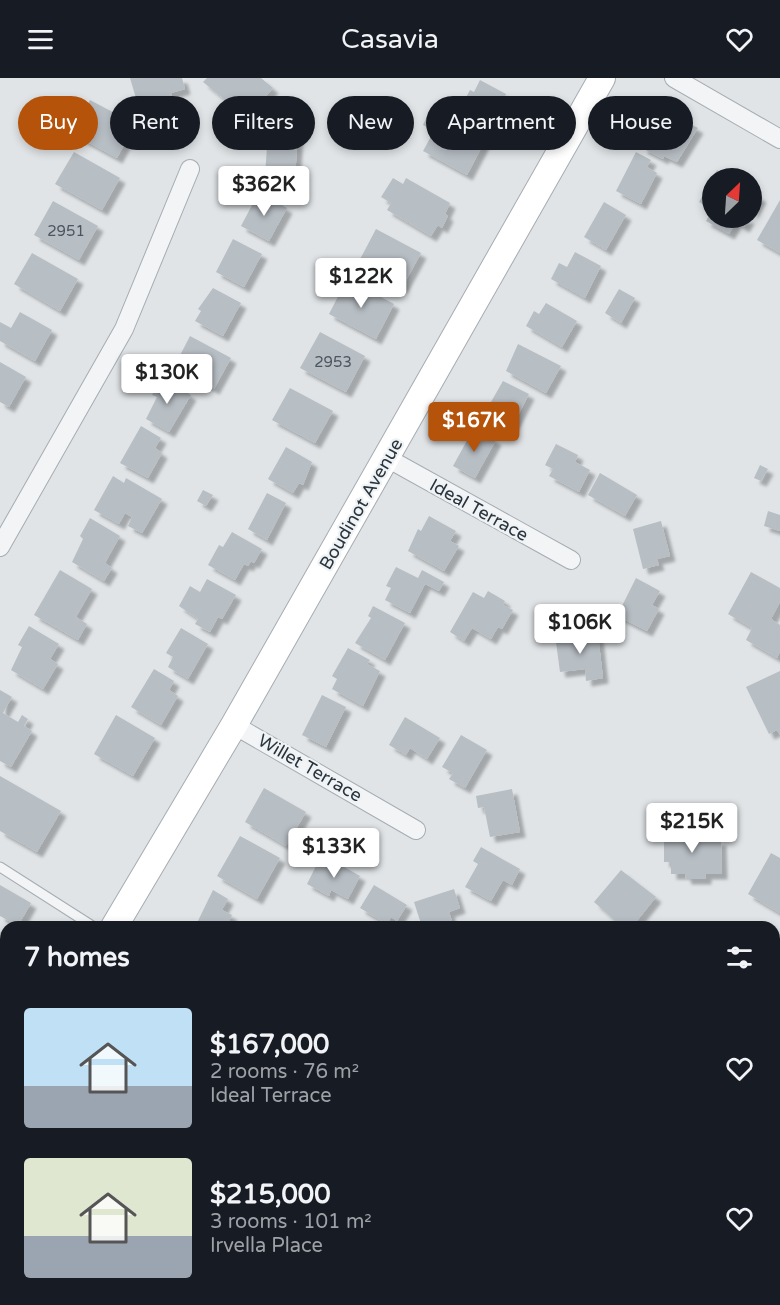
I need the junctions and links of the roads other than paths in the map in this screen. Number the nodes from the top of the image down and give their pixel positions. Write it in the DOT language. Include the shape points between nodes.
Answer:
graph roads {
  1 [pos="602,78"];
  2 [pos="674,78"];
  3 [pos="780,139"];
  4 [pos="190,169"];
  5 [pos="387,458"];
  6 [pos="0,547"];
  7 [pos="571,560"];
  8 [pos="234,725"];
  9 [pos="416,830"];
  10 [pos="0,867"];
  11 [pos="85,921"];
  12 [pos="118,921"];
  1 -- 5 [label="street, Boudinot Avenue"];
  2 -- 3 [label="street"];
  4 -- 6 [label="street" via="124,328"];
  5 -- 7 [label="street, Ideal Terrace"];
  5 -- 8 [label="street, Boudinot Avenue"];
  8 -- 9 [label="street, Willet Terrace"];
  8 -- 12 [label="street, Boudinot Avenue"];
  10 -- 11 [label="lane"];
}
